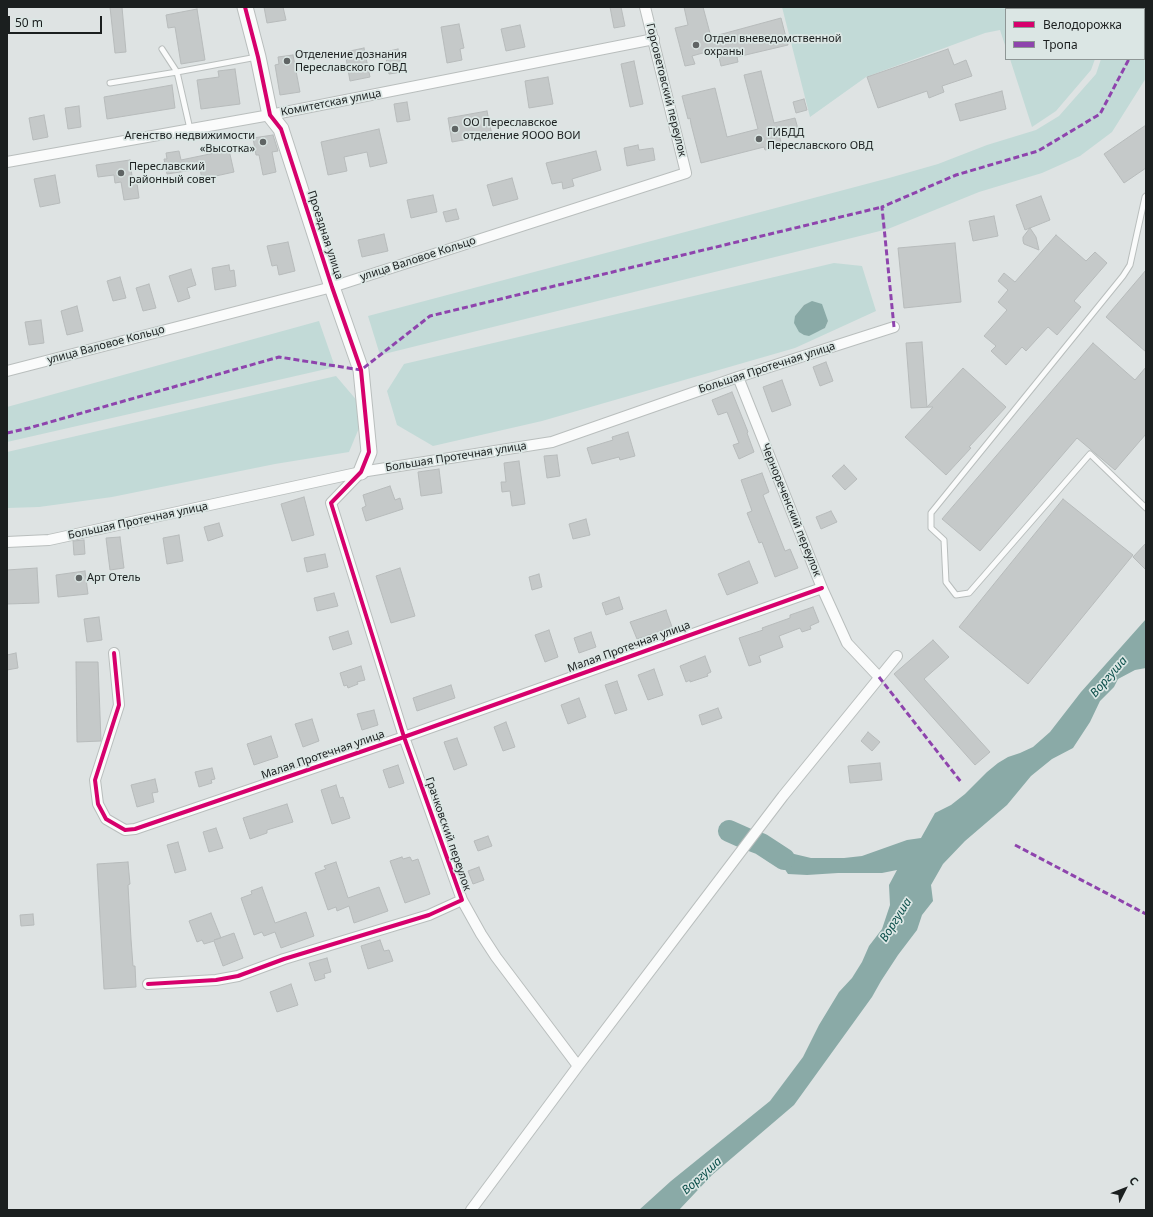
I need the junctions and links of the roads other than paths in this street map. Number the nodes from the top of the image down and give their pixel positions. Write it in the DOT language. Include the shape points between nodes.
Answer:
graph roads {
  1 [pos="245,7"];
  2 [pos="645,7"];
  3 [pos="654,39"];
  4 [pos="162,48"];
  5 [pos="258,57"];
  6 [pos="177,72"];
  7 [pos="110,83"];
  8 [pos="270,115"];
  9 [pos="190,129"];
  10 [pos="7,162"];
  11 [pos="686,173"];
  12 [pos="1146,196"];
  13 [pos="332,287"];
  14 [pos="894,327"];
  15 [pos="7,371"];
  16 [pos="738,377"];
  17 [pos="361,472"];
  18 [pos="1146,508"];
  19 [pos="7,542"];
  20 [pos="822,588"];
  21 [pos="114,654"];
  22 [pos="897,656"];
  23 [pos="879,677"];
  24 [pos="404,736"];
  25 [pos="462,900"];
  26 [pos="148,984"];
  27 [pos="578,1066"];
  28 [pos="471,1210"];
  1 -- 5 [label="street, Проездная улица"];
  2 -- 3 [label="street, Горсоветовский переулок"];
  3 -- 8 [label="street, Комитетская улица"];
  3 -- 11 [label="street, Горсоветовский переулок"];
  4 -- 6 [label="lane"];
  5 -- 6 [label="lane"];
  5 -- 8 [label="street, Проездная улица"];
  6 -- 7 [label="lane"];
  6 -- 9 [label="lane"];
  8 -- 9 [label="street, Комитетская улица"];
  8 -- 13 [label="street, Проездная улица" via="281,129"];
  9 -- 10 [label="street, Комитетская улица"];
  11 -- 13 [label="street, улица Валовое Кольцо"];
  12 -- 18 [label="lane" via="1130,265 1123,276 931,513 931,528 944,540 946,582 956,595 969,593 1090,454"];
  13 -- 15 [label="street, улица Валовое Кольцо"];
  13 -- 17 [label="street, Проездная улица" via="361,370 369,452"];
  14 -- 16 [label="street, Большая Протечная улица"];
  16 -- 17 [label="street, Большая Протечная улица" via="552,442"];
  16 -- 20 [label="street, Чернореченский переулок"];
  17 -- 19 [label="street, Большая Протечная улица" via="49,540"];
  17 -- 24 [label="street, Грачковский переулок" via="331,503"];
  20 -- 23 [label="street, Чернореченский переулок" via="847,643"];
  20 -- 24 [label="street, Малая Протечная улица"];
  21 -- 24 [label="street, Малая Протечная улица" via="119,705 94,780 98,804 106,819 125,830"];
  22 -- 23 [label="street"];
  23 -- 27 [label="street" via="783,796"];
  24 -- 25 [label="street, Грачковский переулок"];
  25 -- 26 [label="street, Грачковский переулок" via="429,915 284,959 238,976 216,980"];
  25 -- 27 [label="street" via="496,957"];
  27 -- 28 [label="street"];
}
